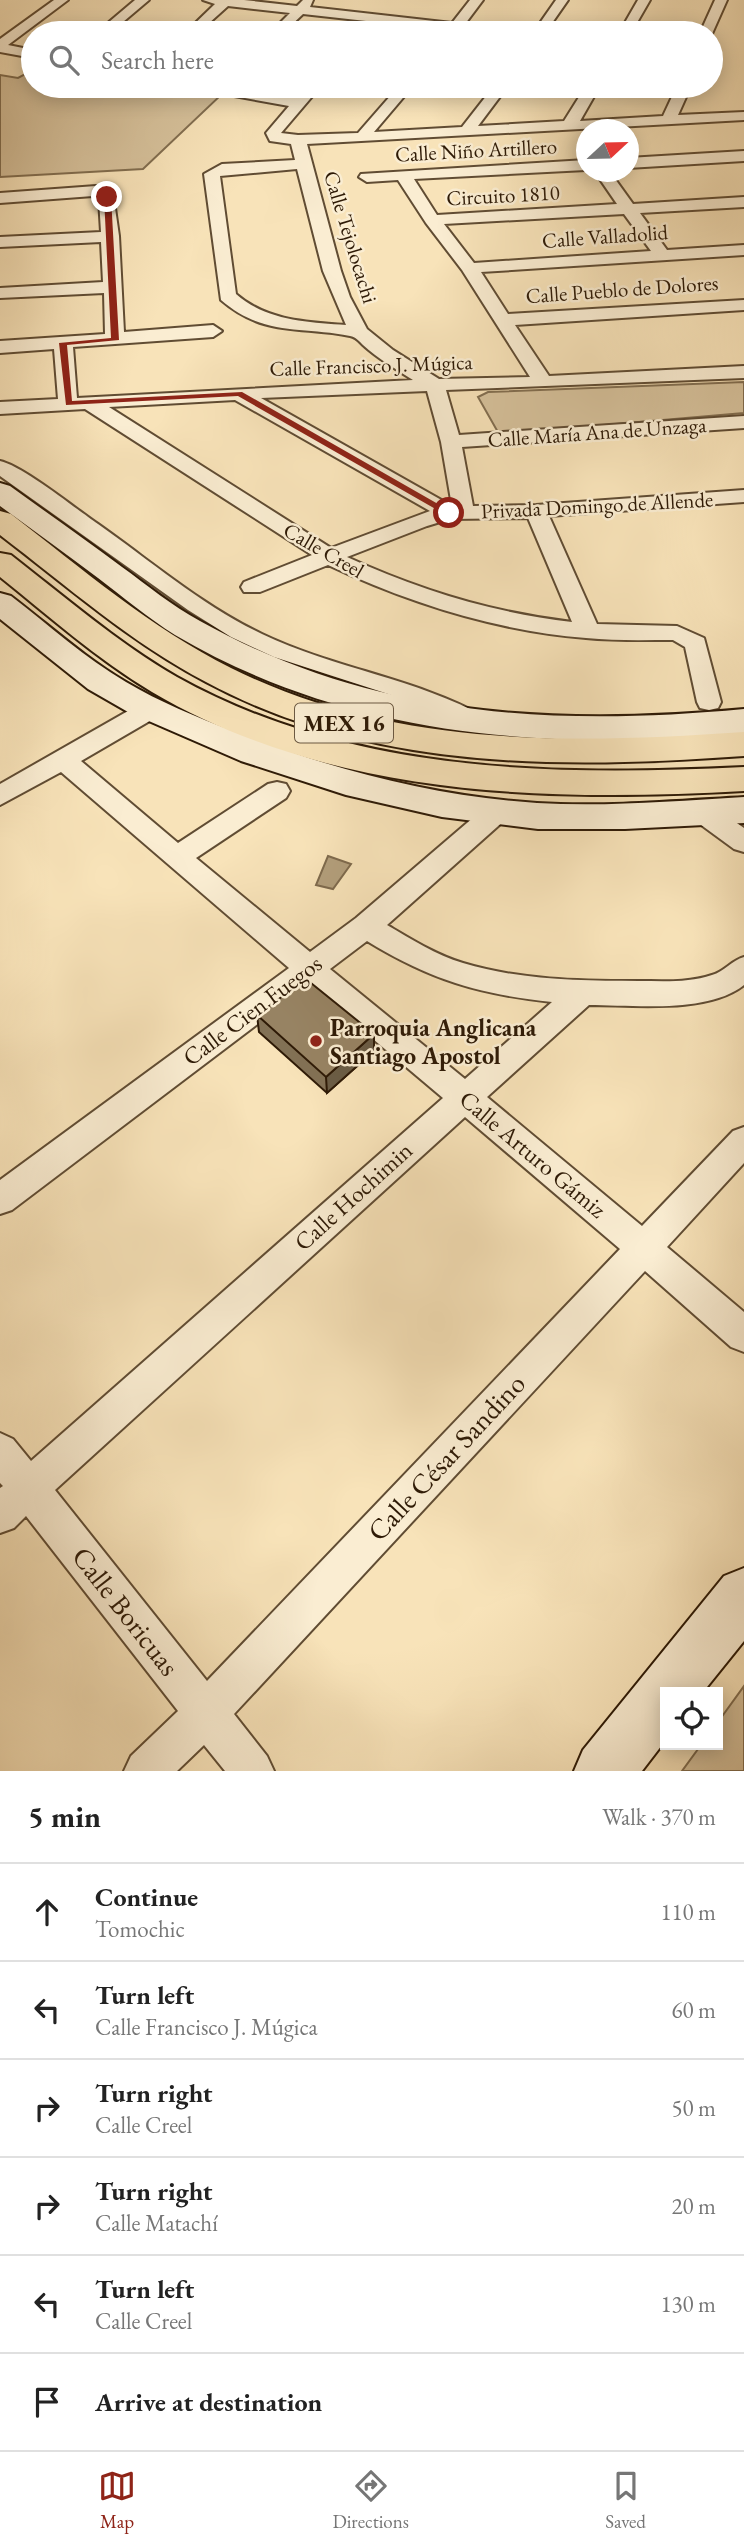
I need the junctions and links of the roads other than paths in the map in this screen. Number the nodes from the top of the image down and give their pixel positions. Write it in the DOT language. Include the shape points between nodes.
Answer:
graph roads {
  1 [pos="62,0"];
  2 [pos="143,0"];
  3 [pos="209,0"];
  4 [pos="310,0"];
  5 [pos="477,0"];
  6 [pos="562,0"];
  7 [pos="644,0"];
  8 [pos="721,0"];
  9 [pos="226,1"];
  10 [pos="300,10"];
  11 [pos="382,14"];
  12 [pos="34,21"];
  13 [pos="117,21"];
  14 [pos="204,21"];
  15 [pos="289,21"];
  16 [pos="375,21"];
  17 [pos="413,21"];
  18 [pos="460,21"];
  19 [pos="547,21"];
  20 [pos="632,21"];
  21 [pos="712,21"];
  22 [pos="21,30"];
  23 [pos="0,46"];
  24 [pos="21,51"];
  25 [pos="272,98"];
  26 [pos="303,98"];
  27 [pos="396,98"];
  28 [pos="492,98"];
  29 [pos="586,98"];
  30 [pos="678,98"];
  31 [pos="298,103"];
  32 [pos="744,116"];
  33 [pos="668,120"];
  34 [pos="569,126"];
  35 [pos="467,131"];
  36 [pos="362,137"];
  37 [pos="298,140"];
  38 [pos="744,156"];
  39 [pos="639,162"];
  40 [pos="304,164"];
  41 [pos="576,166"];
  42 [pos="403,175"];
  43 [pos="367,177"];
  44 [pos="609,182"];
  45 [pos="0,198"];
  46 [pos="744,202"];
  47 [pos="627,209"];
  48 [pos="432,220"];
  49 [pos="111,236"];
  50 [pos="0,242"];
  51 [pos="744,250"];
  52 [pos="662,256"];
  53 [pos="469,268"];
  54 [pos="113,287"];
  55 [pos="0,293"];
  56 [pos="744,305"];
  57 [pos="503,320"];
  58 [pos="213,331"];
  59 [pos="358,331"];
  60 [pos="115,340"];
  61 [pos="63,343"];
  62 [pos="0,347"];
  63 [pos="744,372"];
  64 [pos="543,382"];
  65 [pos="435,385"];
  66 [pos="239,394"];
  67 [pos="79,403"];
  68 [pos="0,408"];
  69 [pos="744,422"];
  70 [pos="451,442"];
  71 [pos="0,467"];
  72 [pos="0,492"];
  73 [pos="744,496"];
  74 [pos="536,511"];
  75 [pos="457,513"];
  76 [pos="0,520"];
  77 [pos="331,558"];
  78 [pos="0,562"];
  79 [pos="252,587"];
  80 [pos="0,603"];
  81 [pos="588,631"];
  82 [pos="277,660"];
  83 [pos="709,702"];
  84 [pos="150,709"];
  85 [pos="744,722"];
  86 [pos="744,744"];
  87 [pos="63,760"];
  88 [pos="744,779"];
  89 [pos="277,791"];
  90 [pos="0,796"];
  91 [pos="744,810"];
  92 [pos="497,812"];
  93 [pos="702,812"];
  94 [pos="744,842"];
  95 [pos="176,858"];
  96 [pos="366,926"];
  97 [pos="307,968"];
  98 [pos="744,968"];
  99 [pos="582,993"];
  100 [pos="464,1096"];
  101 [pos="744,1141"];
  102 [pos="0,1199"];
  103 [pos="643,1247"];
  104 [pos="744,1335"];
  105 [pos="0,1452"];
  106 [pos="15,1501"];
  107 [pos="744,1597"];
  108 [pos="671,1687"];
  109 [pos="660,1701"];
  110 [pos="206,1713"];
  111 [pos="146,1771"];
  112 [pos="252,1771"];
  113 [pos="604,1771"];
  1 -- 12 [label="street"];
  2 -- 13 [label="street"];
  3 -- 9 [label="street"];
  4 -- 10 [label="street"];
  5 -- 18 [label="street"];
  6 -- 19 [label="street"];
  7 -- 20 [label="street"];
  8 -- 21 [label="street"];
  9 -- 10 [label="street"];
  9 -- 14 [label="street"];
  10 -- 11 [label="street"];
  10 -- 15 [label="street"];
  11 -- 16 [label="street"];
  11 -- 17 [label="street"];
  22 -- 23 [label="street"];
  23 -- 24 [label="street"];
  25 -- 31 [label="street"];
  26 -- 31 [label="street"];
  27 -- 36 [label="street"];
  28 -- 35 [label="street"];
  29 -- 34 [label="street"];
  30 -- 33 [label="street"];
  31 -- 37 [label="street" via="273,137"];
  32 -- 33 [label="street"];
  33 -- 34 [label="street"];
  34 -- 35 [label="street"];
  35 -- 36 [label="street"];
  36 -- 37 [label="street"];
  37 -- 40 [label="street, Calle Tejolocachi"];
  38 -- 39 [label="street"];
  40 -- 59 [label="street, Calle Tejolocachi" via="339,291"];
  40 -- 59 [label="street" via="222,169 211,177 227,296 243,309 275,321"];
  41 -- 42 [label="street, Calle Niño Artillero"];
  42 -- 43 [label="street, Calle Niño Artillero"];
  42 -- 48 [label="street"];
  44 -- 47 [label="street"];
  45 -- 49 [label="street" via="96,191 109,200"];
  46 -- 47 [label="street, Circuito 1810"];
  47 -- 48 [label="street, Circuito 1810"];
  47 -- 52 [label="street"];
  48 -- 53 [label="street"];
  49 -- 50 [label="street"];
  49 -- 54 [label="street"];
  51 -- 52 [label="street, Calle Valladolid"];
  52 -- 53 [label="street, Calle Valladolid"];
  53 -- 57 [label="street"];
  54 -- 55 [label="street"];
  54 -- 60 [label="street"];
  56 -- 57 [label="street, Calle Pueblo de Dolores"];
  57 -- 64 [label="street"];
  58 -- 60 [label="street"];
  59 -- 65 [label="street, Calle Tejolocachi"];
  60 -- 61 [label="street"];
  61 -- 62 [label="street"];
  61 -- 67 [label="street"];
  63 -- 64 [label="street, Calle Francisco J. Múgica"];
  64 -- 65 [label="street, Calle Francisco J. Múgica"];
  65 -- 66 [label="street, Calle Francisco J. Múgica"];
  65 -- 70 [label="street"];
  66 -- 67 [label="street, Calle Francisco J. Múgica"];
  66 -- 75 [label="street"];
  67 -- 68 [label="street, Calle Francisco J. Múgica"];
  67 -- 77 [label="street, Calle Creel"];
  69 -- 70 [label="street, Calle María Ana de Unzaga"];
  70 -- 75 [label="street"];
  71 -- 82 [label="street"];
  72 -- 82 [label="main road" via="187,629"];
  73 -- 74 [label="street, Privada Domingo de Allende"];
  74 -- 75 [label="street, Privada Domingo de Allende"];
  74 -- 81 [label="street"];
  75 -- 77 [label="street, Privada Domingo de Allende" via="419,521"];
  76 -- 86 [label="highway, MEX 16" via="158,639 221,677 303,711 386,735 473,748 578,754"];
  77 -- 79 [label="street, Privada Domingo de Allende"];
  77 -- 81 [label="street, Calle Creel" via="406,591 520,621"];
  78 -- 88 [label="highway, MEX 16" via="125,659 190,698 278,735 383,766 464,779 569,785"];
  80 -- 84 [label="main road" via="101,682"];
  81 -- 83 [label="street, Calle Creel" via="686,635 696,643"];
  82 -- 85 [label="main road" via="321,688 401,710 478,724 611,732"];
  84 -- 87 [label="street"];
  84 -- 92 [label="main road" via="250,752 364,786"];
  87 -- 90 [label="street"];
  87 -- 95 [label="street, Calle Arturo Gámiz"];
  89 -- 95 [label="street"];
  91 -- 93 [label="main road"];
  92 -- 93 [label="main road" via="584,817"];
  92 -- 96 [label="street, Calle Cien Fuegos"];
  93 -- 94 [label="street"];
  95 -- 97 [label="street, Calle Arturo Gámiz"];
  96 -- 97 [label="street, Calle Cien Fuegos"];
  96 -- 99 [label="street" via="455,973 505,985"];
  97 -- 100 [label="street, Calle Arturo Gámiz"];
  97 -- 102 [label="street, Calle Cien Fuegos"];
  98 -- 99 [label="street" via="723,985 699,991"];
  99 -- 100 [label="street, Calle Hochimin"];
  100 -- 103 [label="street, Calle Arturo Gámiz"];
  100 -- 106 [label="street, Calle Hochimin"];
  101 -- 103 [label="street, Calle César Sandino"];
  103 -- 104 [label="street, Calle Arturo Gámiz"];
  103 -- 110 [label="street, Calle César Sandino"];
  105 -- 106 [label="street, Calle Boricuas"];
  106 -- 110 [label="street, Calle Boricuas"];
  107 -- 108 [label="main road"];
  109 -- 113 [label="main road"];
  110 -- 111 [label="street, Calle César Sandino"];
  110 -- 112 [label="street, Calle Boricuas"];
}
